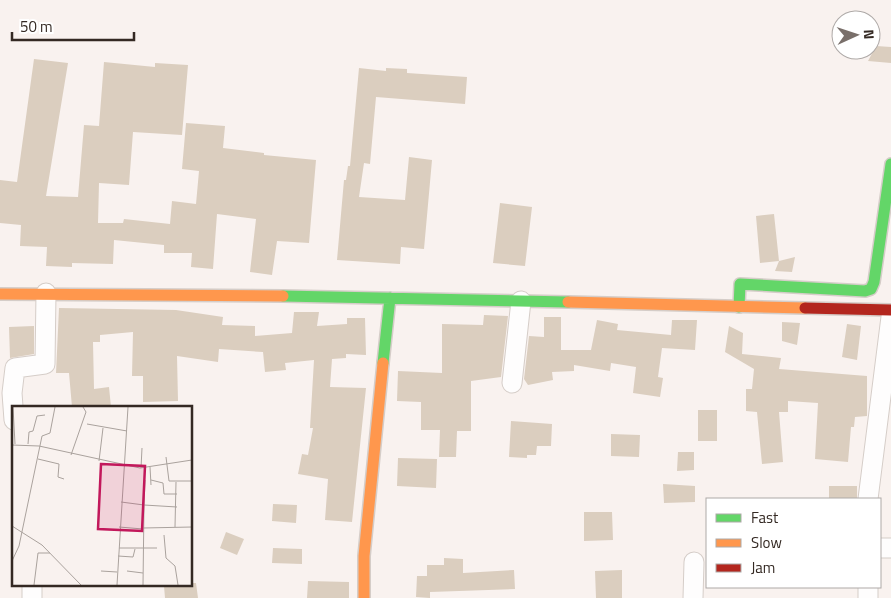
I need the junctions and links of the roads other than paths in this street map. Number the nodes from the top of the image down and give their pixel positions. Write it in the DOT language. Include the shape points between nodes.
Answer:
graph roads {
  1 [pos="891,164"];
  2 [pos="46,293"];
  3 [pos="0,294"];
  4 [pos="390,298"];
  5 [pos="739,299"];
  6 [pos="521,301"];
  7 [pos="891,310"];
  8 [pos="891,318"];
  9 [pos="512,383"];
  10 [pos="13,406"];
  11 [pos="868,498"];
  12 [pos="694,562"];
  13 [pos="364,598"];
  14 [pos="692,598"];
  1 -- 5 [label="street" via="871,288 865,291 740,284"];
  2 -- 3 [label="street"];
  2 -- 4 [label="street"];
  2 -- 10 [label="street" via="45,364 15,368"];
  4 -- 6 [label="street"];
  4 -- 13 [label="street" via="364,556"];
  5 -- 6 [label="street"];
  5 -- 7 [label="street"];
  6 -- 9 [label="street"];
  8 -- 11 [label="street"];
  12 -- 14 [label="street"];
}
